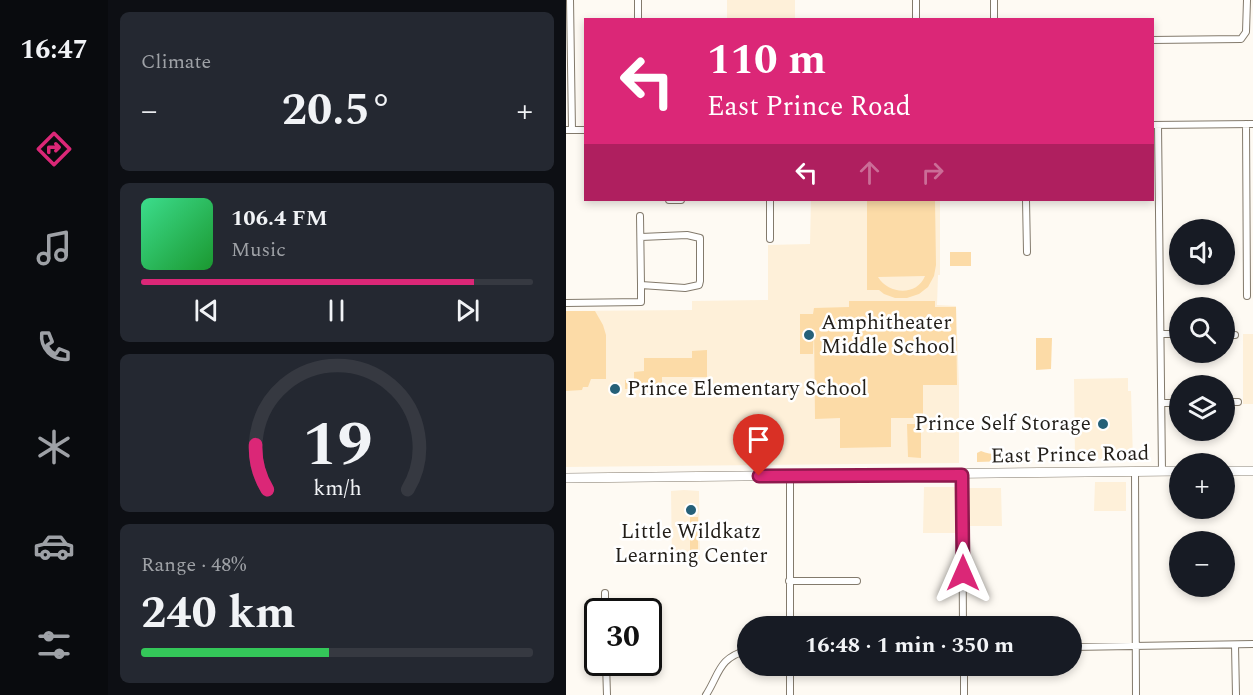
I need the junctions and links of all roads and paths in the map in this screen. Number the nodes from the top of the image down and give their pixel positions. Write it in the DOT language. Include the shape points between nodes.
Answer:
graph roads {
  1 [pos="570,0"];
  2 [pos="638,0"];
  3 [pos="916,0"];
  4 [pos="994,0"];
  5 [pos="1247,0"];
  6 [pos="638,18"];
  7 [pos="916,18"];
  8 [pos="994,18"];
  9 [pos="1154,40"];
  10 [pos="1250,124"];
  11 [pos="1155,125"];
  12 [pos="569,130"];
  13 [pos="770,201"];
  14 [pos="1026,201"];
  15 [pos="640,216"];
  16 [pos="641,237"];
  17 [pos="770,238"];
  18 [pos="1027,252"];
  19 [pos="641,285"];
  20 [pos="1247,296"];
  21 [pos="566,303"];
  22 [pos="1161,334"];
  23 [pos="1169,334"];
  24 [pos="1162,403"];
  25 [pos="1169,403"];
  26 [pos="1134,471"];
  27 [pos="1162,471"];
  28 [pos="1169,471"];
  29 [pos="1235,471"];
  30 [pos="1253,471"];
  31 [pos="962,475"];
  32 [pos="790,476"];
  33 [pos="566,478"];
  34 [pos="789,581"];
  35 [pos="857,581"];
  36 [pos="605,593"];
  37 [pos="605,598"];
  38 [pos="790,616"];
  39 [pos="963,616"];
  40 [pos="1235,645"];
  41 [pos="1253,645"];
  42 [pos="1135,646"];
  43 [pos="1082,647"];
  44 [pos="737,654"];
  45 [pos="606,676"];
  46 [pos="790,676"];
  47 [pos="964,676"];
  48 [pos="607,695"];
  49 [pos="706,695"];
  50 [pos="790,695"];
  51 [pos="964,695"];
  52 [pos="1136,695"];
  53 [pos="1236,695"];
  1 -- 12 [label="street"];
  2 -- 6 [label="street"];
  3 -- 7 [label="street"];
  4 -- 8 [label="street"];
  5 -- 9 [label="street" via="1247,29 1241,39"];
  10 -- 11 [label="street"];
  10 -- 20 [label="street"];
  11 -- 22 [label="street"];
  13 -- 17 [label="street"];
  14 -- 18 [label="street"];
  15 -- 16 [label="street"];
  16 -- 19 [label="street"];
  16 -- 19 [label="street" via="700,238 699,285"];
  19 -- 21 [label="street" via="641,302"];
  22 -- 23 [label="street"];
  22 -- 24 [label="street"];
  24 -- 25 [label="street"];
  24 -- 27 [label="street"];
  26 -- 27 [label="main road, East Prince Road"];
  26 -- 31 [label="main road, East Prince Road"];
  26 -- 42 [label="street"];
  27 -- 28 [label="main road, East Prince Road"];
  29 -- 30 [label="main road"];
  31 -- 32 [label="main road, East Prince Road"];
  31 -- 39 [label="street"];
  32 -- 33 [label="main road, East Prince Road"];
  32 -- 34 [label="street"];
  34 -- 35 [label="street"];
  34 -- 38 [label="street"];
  36 -- 37 [label="street"];
  40 -- 41 [label="street"];
  40 -- 42 [label="street"];
  40 -- 53 [label="street"];
  42 -- 43 [label="street"];
  42 -- 52 [label="street"];
  44 -- 49 [label="street" via="720,665"];
  45 -- 48 [label="street"];
  46 -- 50 [label="street"];
  47 -- 51 [label="street"];
}
